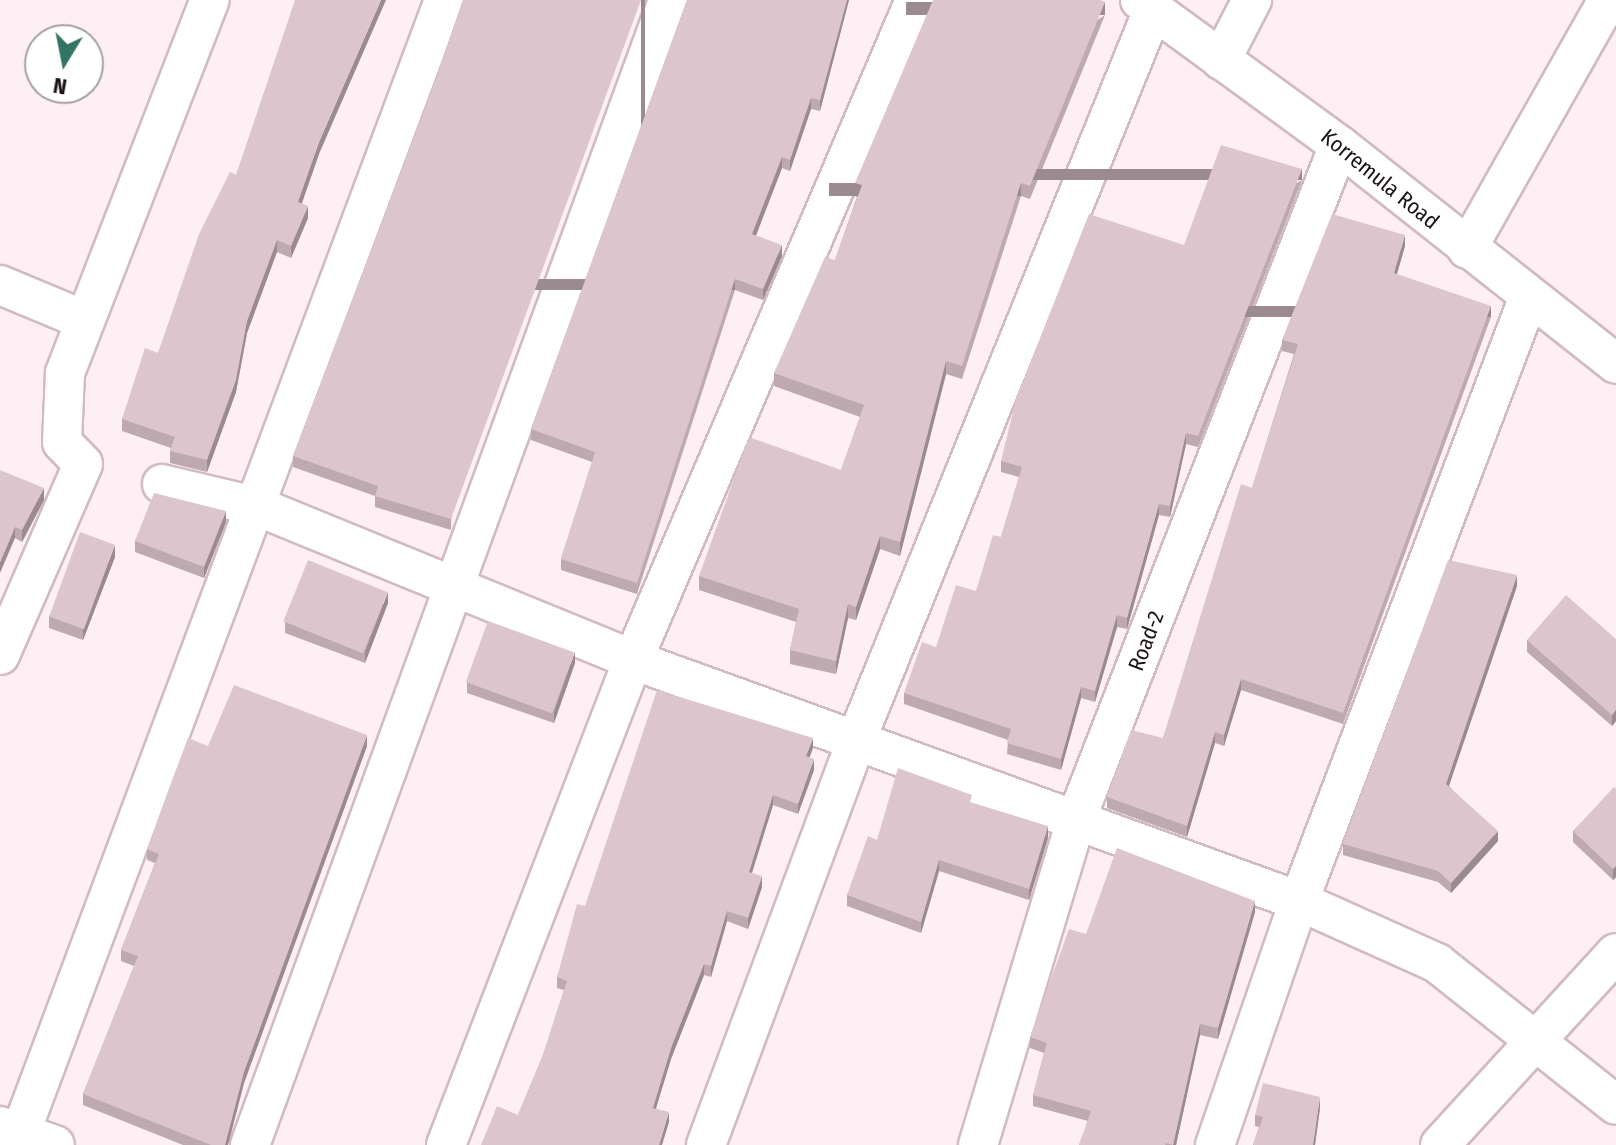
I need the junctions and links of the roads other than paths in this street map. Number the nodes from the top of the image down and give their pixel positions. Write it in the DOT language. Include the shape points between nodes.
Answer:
graph roads {
  1 [pos="210,0"];
  2 [pos="444,0"];
  3 [pos="668,0"];
  4 [pos="915,0"];
  5 [pos="1252,0"];
  6 [pos="1608,0"];
  7 [pos="1146,5"];
  8 [pos="1221,60"];
  9 [pos="1339,145"];
  10 [pos="1467,249"];
  11 [pos="0,285"];
  12 [pos="1528,299"];
  13 [pos="84,320"];
  14 [pos="1616,364"];
  15 [pos="162,484"];
  16 [pos="259,507"];
  17 [pos="454,589"];
  18 [pos="0,655"];
  19 [pos="633,660"];
  20 [pos="857,738"];
  21 [pos="1077,817"];
  22 [pos="1299,901"];
  23 [pos="1616,953"];
  24 [pos="1537,1039"];
  25 [pos="1616,1105"];
  26 [pos="23,1138"];
  27 [pos="250,1145"];
  28 [pos="446,1145"];
  29 [pos="706,1145"];
  30 [pos="978,1145"];
  31 [pos="1215,1145"];
  32 [pos="1440,1145"];
  1 -- 13 [label="street"];
  2 -- 16 [label="street"];
  3 -- 17 [label="street"];
  4 -- 19 [label="street"];
  5 -- 8 [label="street"];
  6 -- 10 [label="street"];
  7 -- 8 [label="street, Korremula Road"];
  7 -- 20 [label="street"];
  8 -- 9 [label="street, Korremula Road"];
  9 -- 10 [label="street, Korremula Road"];
  9 -- 21 [label="street, Road-2"];
  10 -- 12 [label="street, Korremula Road"];
  11 -- 13 [label="street"];
  12 -- 14 [label="street, Korremula Road"];
  12 -- 22 [label="street"];
  13 -- 18 [label="street" via="58,420 62,442 83,464"];
  15 -- 16 [label="street"];
  16 -- 17 [label="street"];
  16 -- 26 [label="street"];
  17 -- 19 [label="street"];
  17 -- 27 [label="street"];
  19 -- 20 [label="street"];
  19 -- 28 [label="street"];
  20 -- 21 [label="street"];
  20 -- 29 [label="street"];
  21 -- 22 [label="street"];
  21 -- 30 [label="street, Road-2"];
  22 -- 24 [label="street" via="1437,963"];
  22 -- 31 [label="street"];
  23 -- 24 [label="street"];
  24 -- 25 [label="street"];
  24 -- 32 [label="street"];
}
